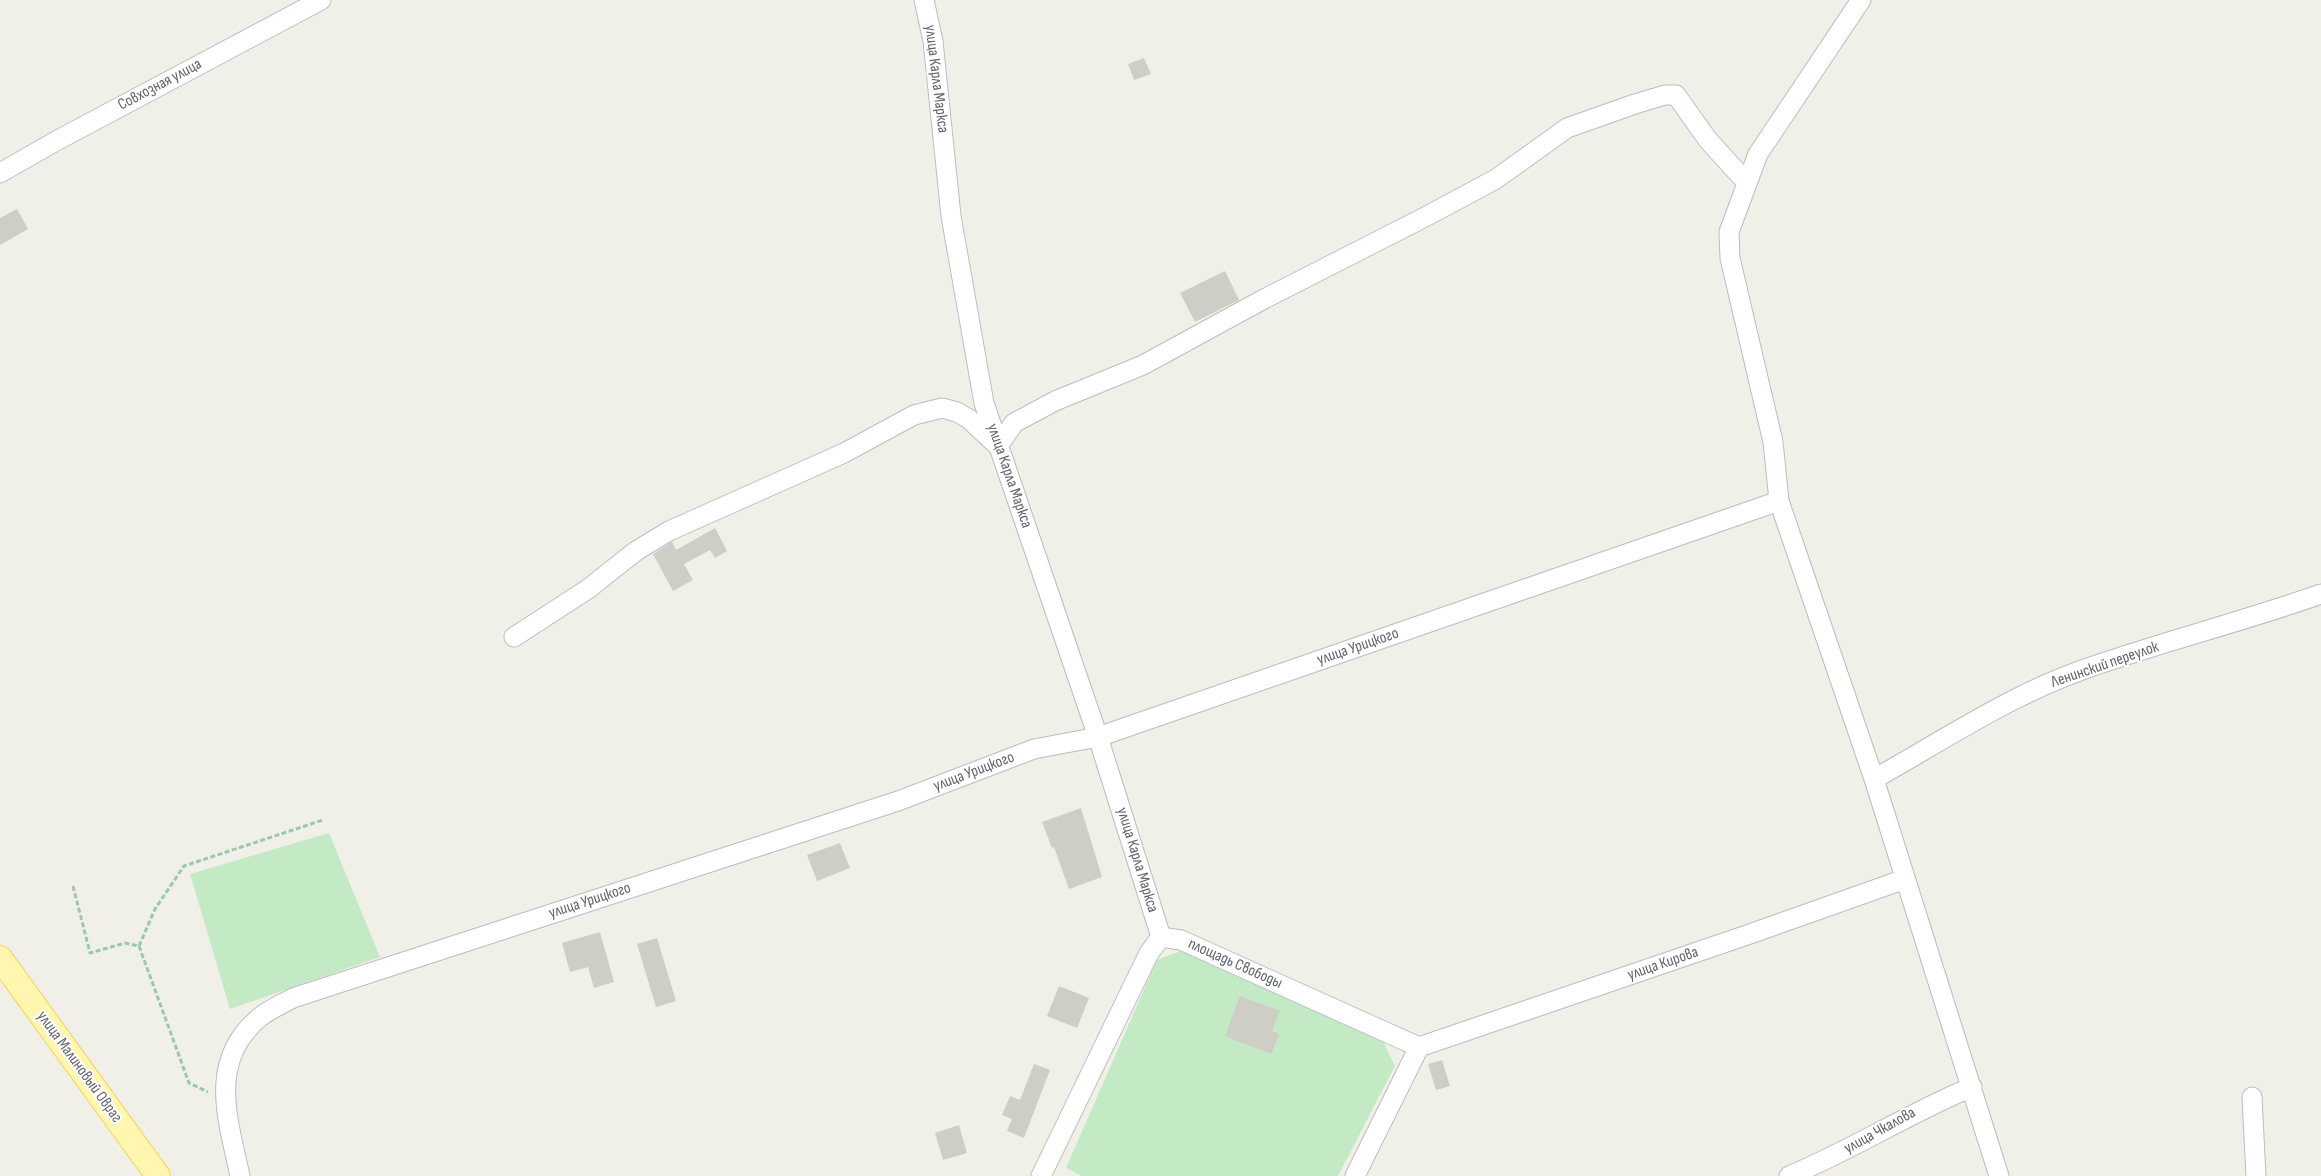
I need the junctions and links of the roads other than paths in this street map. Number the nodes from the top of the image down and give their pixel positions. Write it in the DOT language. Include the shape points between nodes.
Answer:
graph roads {
  1 [pos="321,0"];
  2 [pos="924,0"];
  3 [pos="1861,0"];
  4 [pos="0,173"];
  5 [pos="1747,183"];
  6 [pos="998,446"];
  7 [pos="1779,501"];
  8 [pos="2321,594"];
  9 [pos="514,637"];
  10 [pos="1098,737"];
  11 [pos="1874,779"];
  12 [pos="1905,879"];
  13 [pos="1161,937"];
  14 [pos="0,958"];
  15 [pos="1419,1047"];
  16 [pos="1972,1087"];
  17 [pos="2252,1097"];
  18 [pos="158,1176"];
  19 [pos="240,1176"];
  20 [pos="1041,1176"];
  21 [pos="1355,1176"];
  22 [pos="1789,1176"];
  23 [pos="1999,1176"];
  24 [pos="2256,1176"];
  1 -- 4 [label="street, Совхозная улица"];
  2 -- 6 [label="street, улица Карла Маркса" via="933,42 951,216 984,403"];
  3 -- 5 [label="street" via="1758,154"];
  5 -- 6 [label="street" via="1708,140 1676,95 1635,104 1568,128 1496,179 1425,217 1143,365 1055,401 1014,423"];
  5 -- 7 [label="street" via="1729,232 1730,258 1773,442"];
  6 -- 9 [label="street" via="969,419 956,412 942,408 914,415 844,453 670,531 636,551 588,589"];
  6 -- 10 [label="street, улица Карла Маркса"];
  7 -- 10 [label="street, улица Урицкого"];
  7 -- 11 [label="street"];
  8 -- 11 [label="street, Ленинский переулок" via="2082,670 2027,693"];
  10 -- 13 [label="street, улица Карла Маркса"];
  10 -- 19 [label="street, улица Урицкого" via="1034,749 898,801 293,998 260,1017 238,1040 227,1064 224,1101"];
  11 -- 12 [label="street"];
  12 -- 15 [label="street, улица Кирова"];
  12 -- 16 [label="street"];
  13 -- 15 [label="street, площадь Свободы" via="1182,940"];
  13 -- 20 [label="street" via="1149,954"];
  14 -- 18 [label="main road, улица Малиновый Овраг"];
  15 -- 21 [label="street"];
  16 -- 22 [label="street, улица Чкалова" via="1924,1107 1866,1140"];
  16 -- 23 [label="street"];
  17 -- 24 [label="street"];
}
